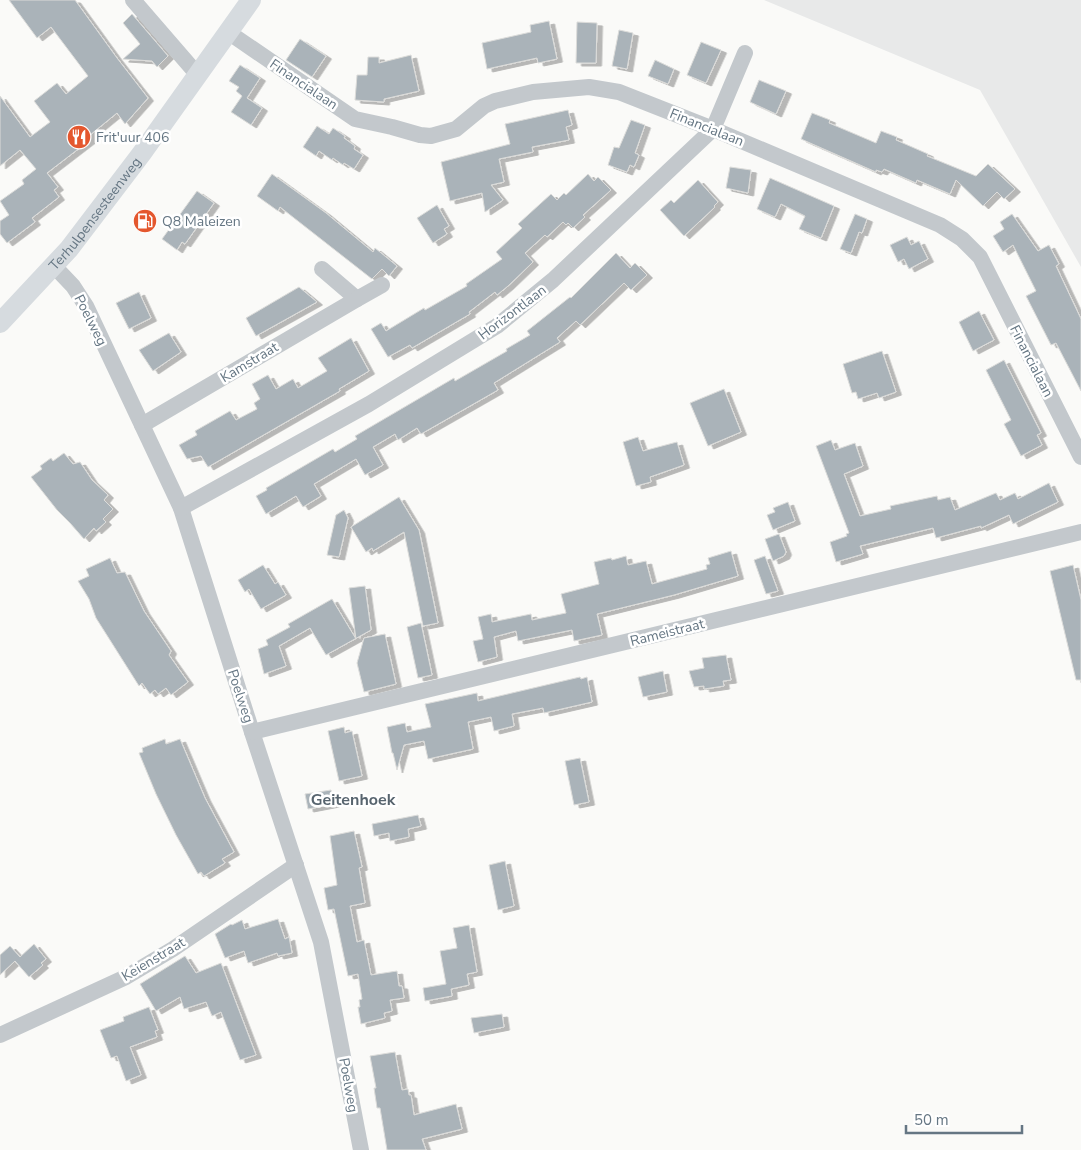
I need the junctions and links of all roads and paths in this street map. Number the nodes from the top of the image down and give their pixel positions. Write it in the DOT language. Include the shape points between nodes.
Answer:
graph roads {
  1 [pos="133,0"];
  2 [pos="251,0"];
  3 [pos="228,32"];
  4 [pos="745,53"];
  5 [pos="197,74"];
  6 [pos="714,129"];
  7 [pos="54,266"];
  8 [pos="322,269"];
  9 [pos="382,285"];
  10 [pos="357,299"];
  11 [pos="0,323"];
  12 [pos="142,425"];
  13 [pos="1081,457"];
  14 [pos="181,508"];
  15 [pos="1081,532"];
  16 [pos="252,732"];
  17 [pos="296,865"];
  18 [pos="0,1035"];
  19 [pos="361,1150"];
  1 -- 5 [label="street"];
  2 -- 3 [label="main road, Terhulpensesteenweg"];
  3 -- 5 [label="main road, Terhulpensesteenweg"];
  3 -- 6 [label="street, Financialaan" via="355,119 420,135 431,136 456,129 495,101 533,92 589,87 619,92"];
  4 -- 6 [label="street, Horizontlaan"];
  5 -- 7 [label="main road, Terhulpensesteenweg" via="142,153"];
  6 -- 13 [label="street, Financialaan" via="940,225 962,239 980,257"];
  6 -- 14 [label="street, Horizontlaan" via="553,280 497,326 369,404"];
  7 -- 11 [label="main road, Terhulpensesteenweg"];
  7 -- 12 [label="street, Poelweg" via="86,306"];
  8 -- 10 [label="street"];
  9 -- 10 [label="street, Kamstraat"];
  10 -- 12 [label="street, Kamstraat"];
  12 -- 14 [label="street, Poelweg"];
  14 -- 16 [label="street, Poelweg"];
  15 -- 16 [label="street, Rameistraat"];
  16 -- 17 [label="street, Poelweg"];
  17 -- 18 [label="street, Keienstraat" via="126,977"];
  17 -- 19 [label="street, Poelweg" via="322,942"];
}
